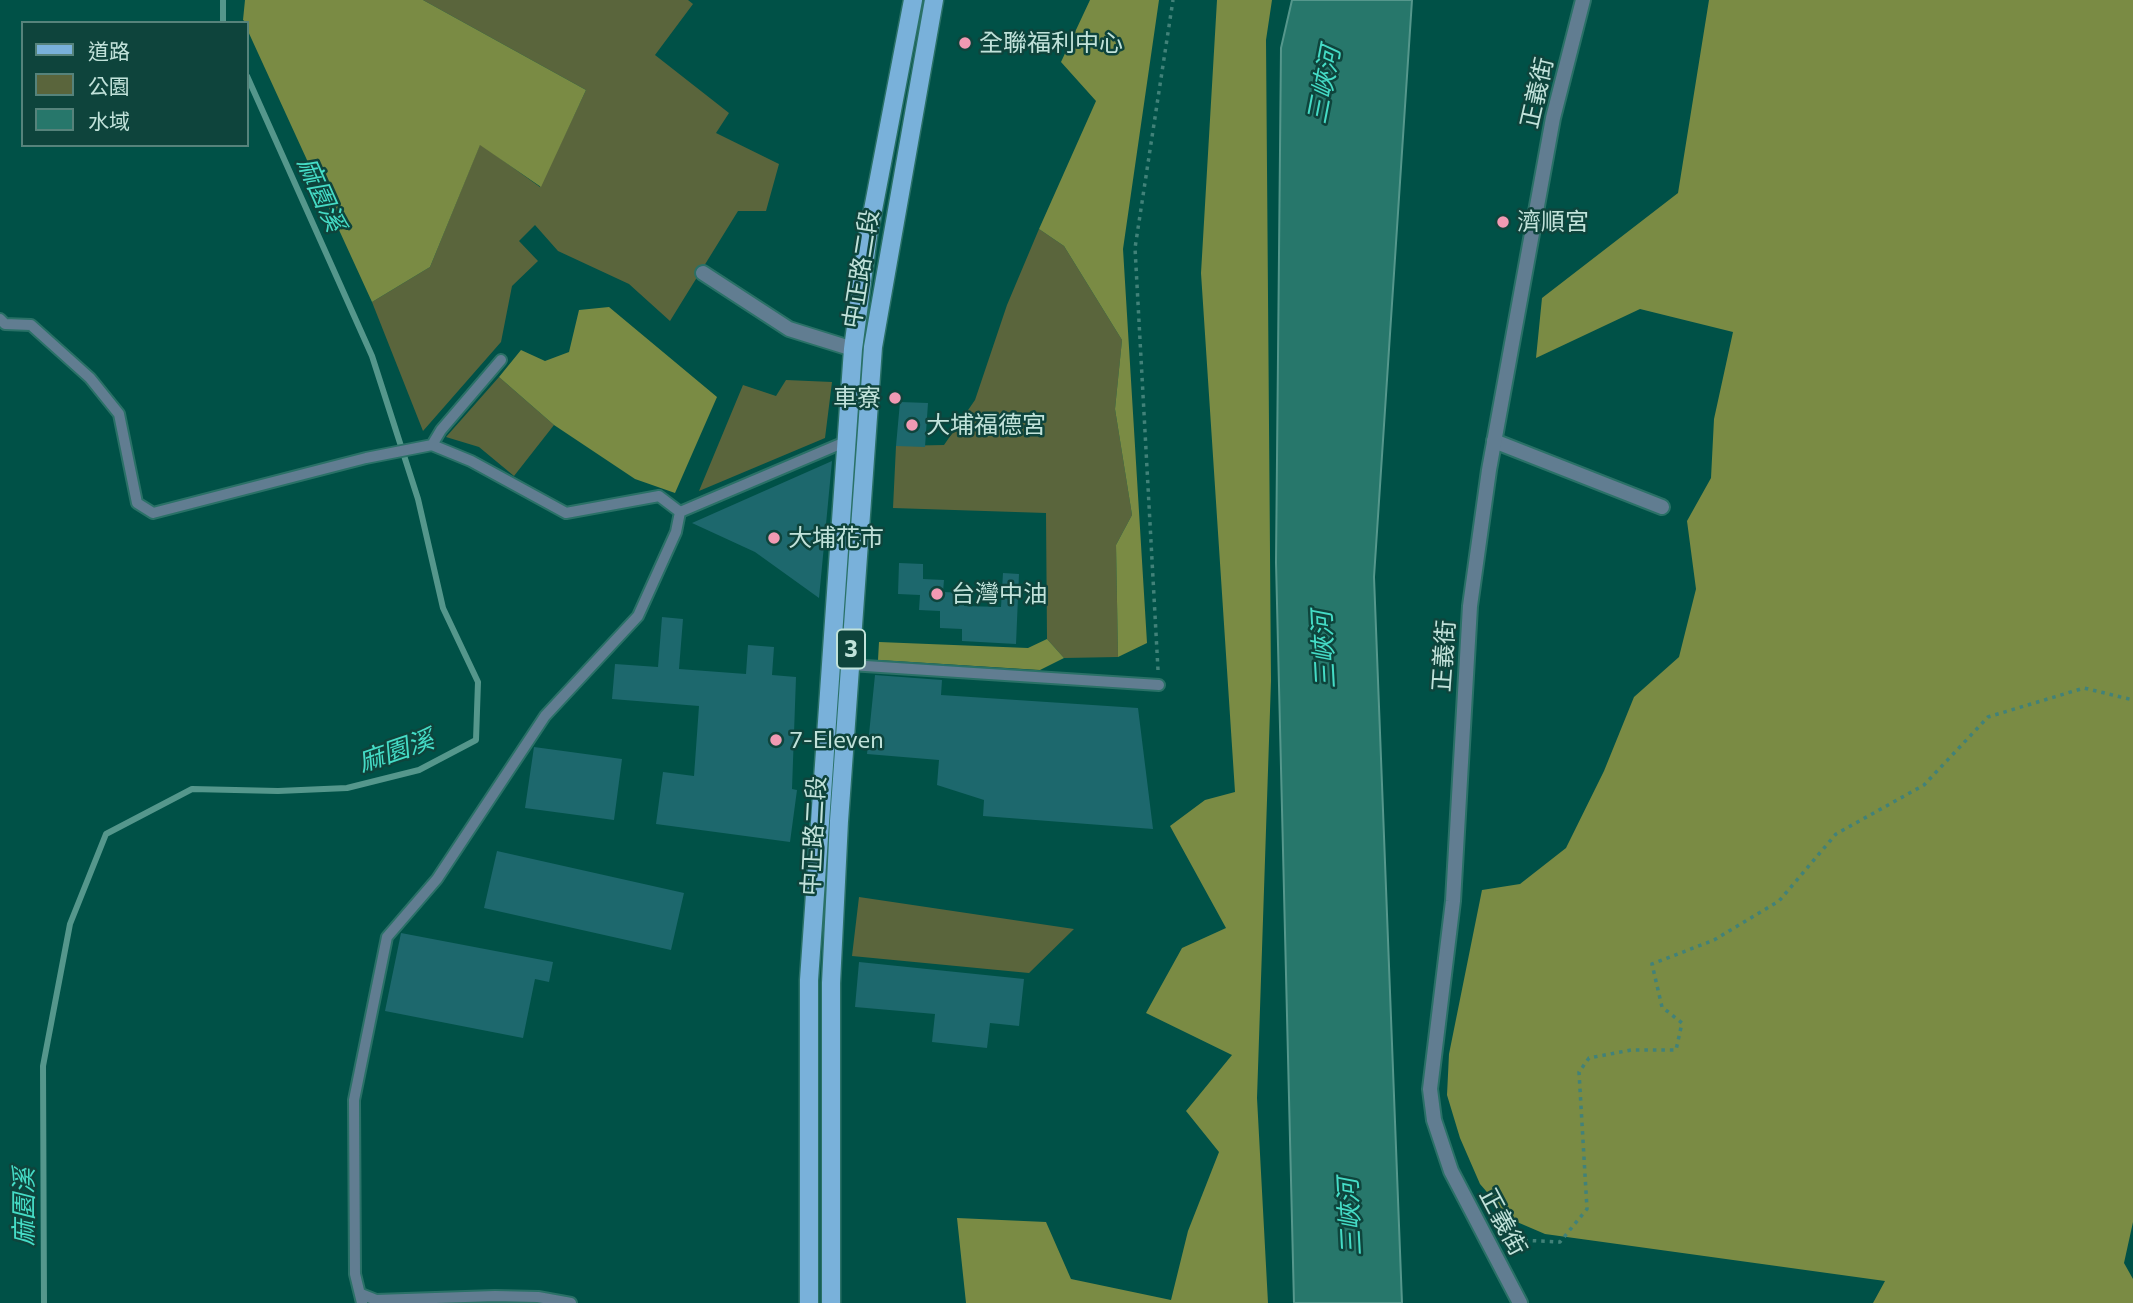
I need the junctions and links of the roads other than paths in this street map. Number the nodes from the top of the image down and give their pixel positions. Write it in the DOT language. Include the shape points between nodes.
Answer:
graph roads {
  1 [pos="913,0"];
  2 [pos="934,0"];
  3 [pos="1583,0"];
  4 [pos="703,273"];
  5 [pos="0,319"];
  6 [pos="853,349"];
  7 [pos="501,360"];
  8 [pos="1494,441"];
  9 [pos="845,442"];
  10 [pos="432,445"];
  11 [pos="1662,507"];
  12 [pos="680,512"];
  13 [pos="850,665"];
  14 [pos="1159,685"];
  15 [pos="362,1299"];
  16 [pos="572,1303"];
  17 [pos="809,1303"];
  18 [pos="831,1303"];
  19 [pos="1520,1303"];
  1 -- 6 [label="main road, 中正路二段 / 3" via="868,236"];
  2 -- 13 [label="main road, 中正路二段 / 3" via="873,347"];
  3 -- 8 [label="street, 正義街" via="1553,118"];
  4 -- 6 [label="street" via="789,329"];
  5 -- 10 [label="lane" via="5,324 31,325 90,378 119,414 137,503 153,513"];
  6 -- 9 [label="main road, 中正路二段 / 3"];
  7 -- 10 [label="lane"];
  8 -- 11 [label="street"];
  8 -- 19 [label="street, 正義街" via="1471,606 1453,901 1430,1089 1434,1121 1451,1171"];
  9 -- 12 [label="lane"];
  9 -- 17 [label="main road, 中正路二段 / 3" via="809,980"];
  10 -- 12 [label="lane" via="566,513 659,496"];
  12 -- 15 [label="lane" via="676,532 638,616 545,716 437,879 387,937 354,1100 355,1273"];
  13 -- 14 [label="lane"];
  13 -- 18 [label="main road, 中正路二段 / 3" via="828,1072"];
  15 -- 16 [label="lane" via="495,1296"];
}
